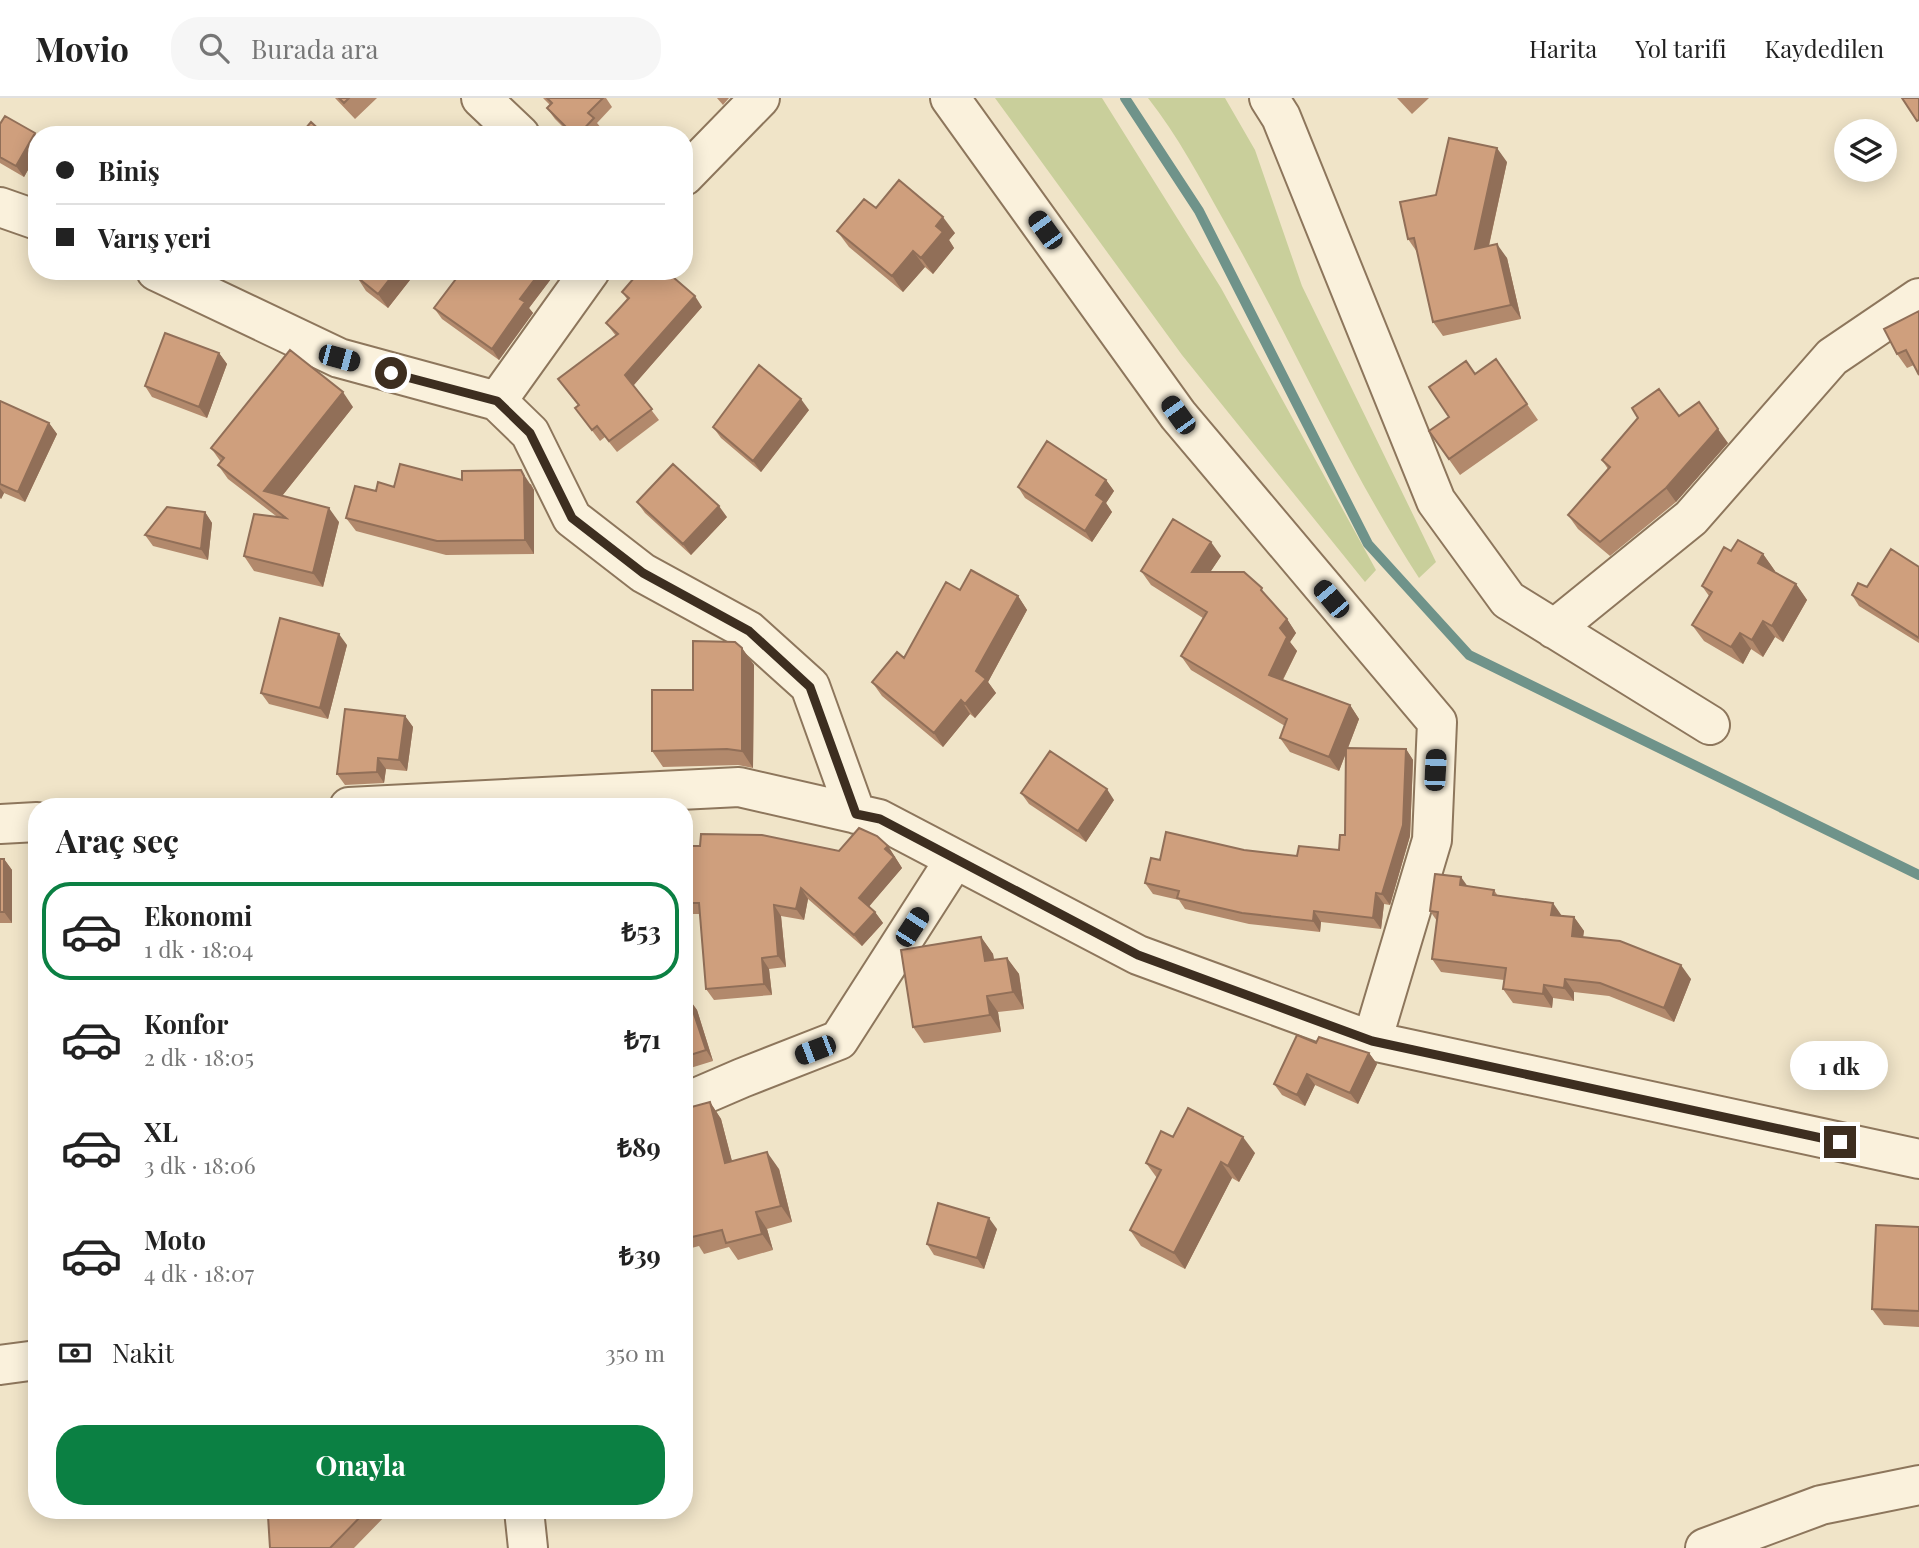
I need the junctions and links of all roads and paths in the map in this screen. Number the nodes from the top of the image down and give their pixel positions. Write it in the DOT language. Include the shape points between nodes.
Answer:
graph roads {
  1 [pos="481,98"];
  2 [pos="760,98"];
  3 [pos="950,98"];
  4 [pos="1269,98"];
  5 [pos="511,126"];
  6 [pos="693,167"];
  7 [pos="0,207"];
  8 [pos="28,217"];
  9 [pos="175,280"];
  10 [pos="584,280"];
  11 [pos="1919,298"];
  12 [pos="497,401"];
  13 [pos="1554,629"];
  14 [pos="1710,724"];
  15 [pos="524,798"];
  16 [pos="856,814"];
  17 [pos="28,822"];
  18 [pos="0,824"];
  19 [pos="955,859"];
  20 [pos="1372,1041"];
  21 [pos="693,1099"];
  22 [pos="1919,1159"];
  23 [pos="28,1361"];
  24 [pos="0,1364"];
  25 [pos="1919,1485"];
  26 [pos="525,1519"];
  27 [pos="528,1548"];
  28 [pos="1705,1548"];
  1 -- 5 [label="street"];
  2 -- 6 [label="street"];
  3 -- 20 [label="street" via="1178,415 1437,722 1432,841"];
  4 -- 13 [label="street" via="1281,117 1436,501 1508,600"];
  7 -- 8 [label="street"];
  9 -- 12 [label="street" via="339,358"];
  10 -- 12 [label="street"];
  11 -- 13 [label="street" via="1832,357 1691,518"];
  12 -- 16 [label="street" via="530,433 572,518 643,573 749,631 810,687"];
  13 -- 14 [label="street"];
  15 -- 16 [label="street" via="739,787"];
  16 -- 19 [label="street" via="880,819"];
  17 -- 18 [label="street"];
  19 -- 20 [label="street" via="1138,955"];
  19 -- 21 [label="street" via="839,1040"];
  20 -- 22 [label="street"];
  23 -- 24 [label="street"];
  25 -- 28 [label="street" via="1821,1505"];
  26 -- 27 [label="street"];
}
